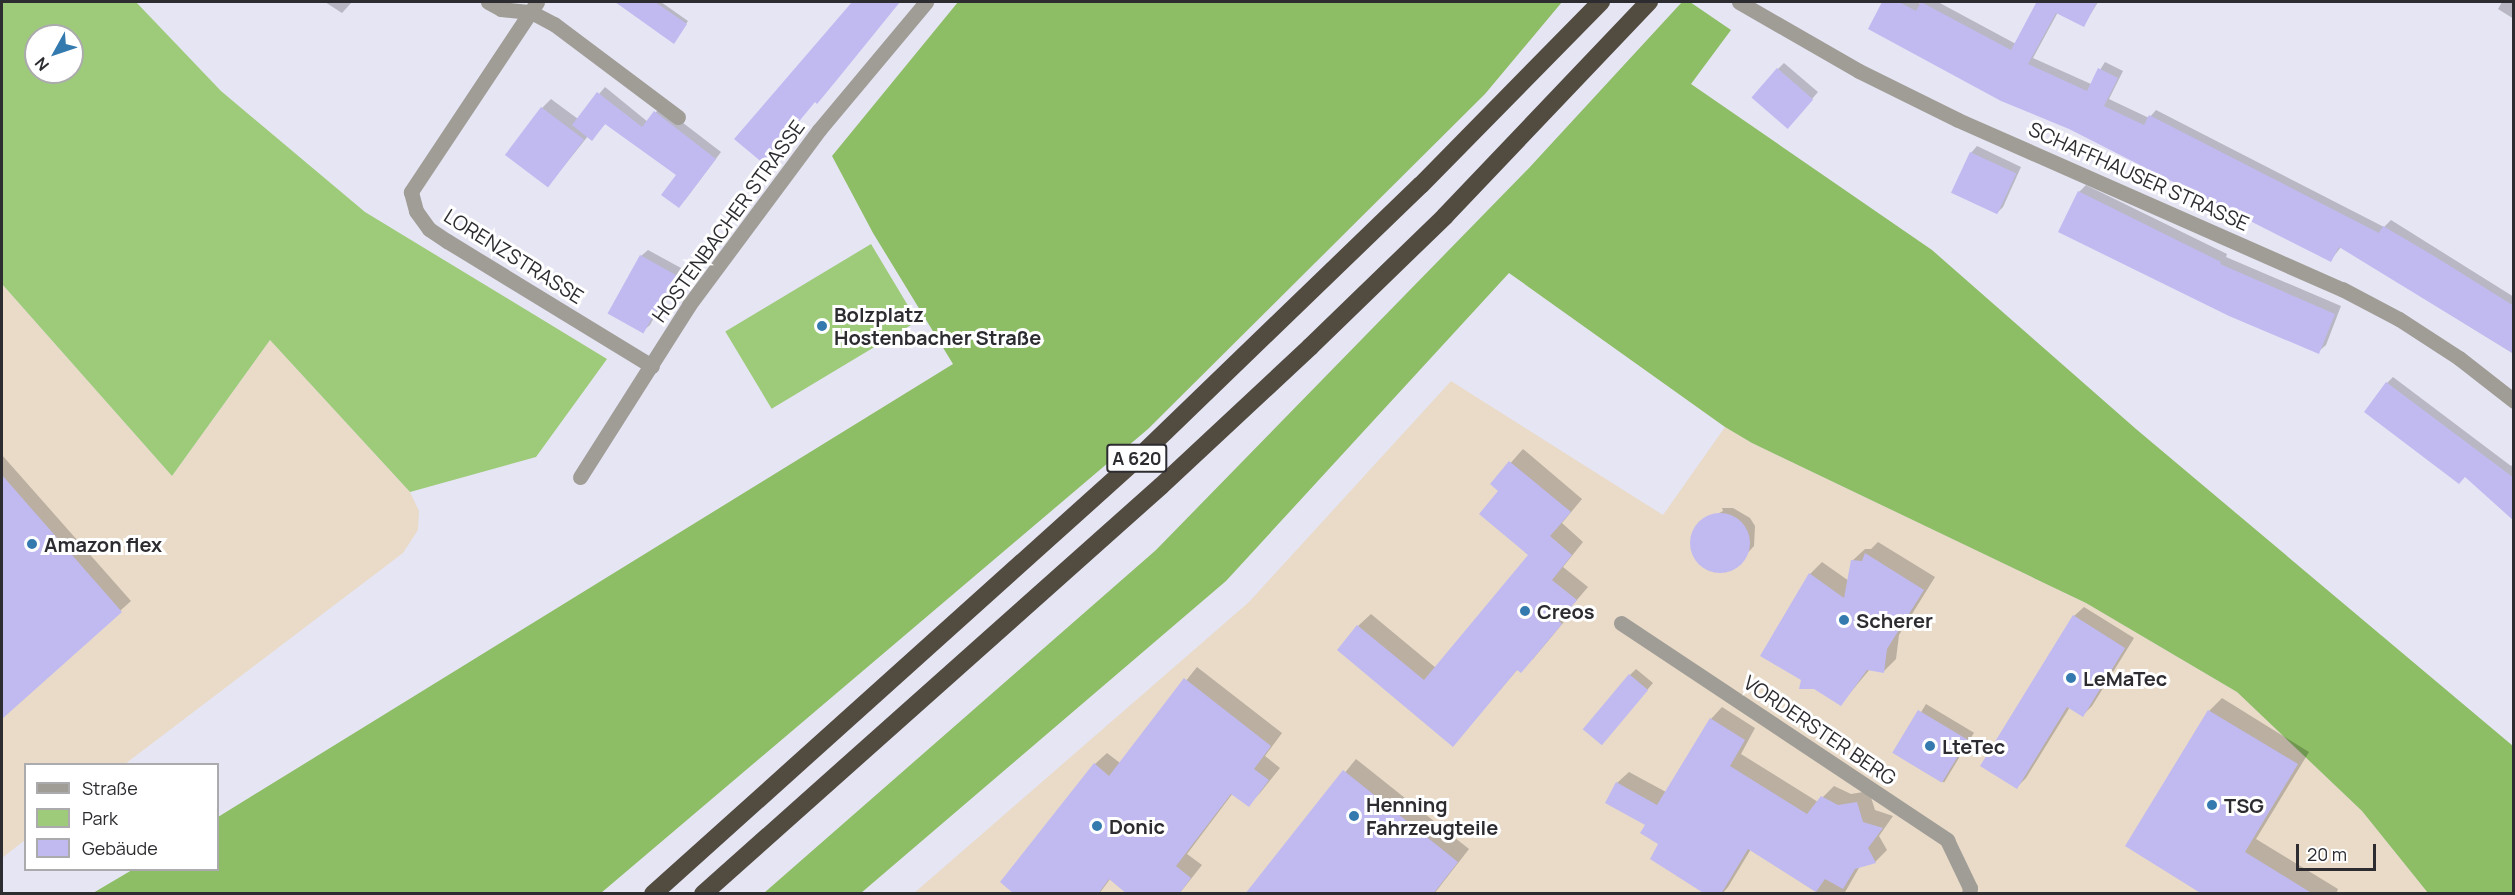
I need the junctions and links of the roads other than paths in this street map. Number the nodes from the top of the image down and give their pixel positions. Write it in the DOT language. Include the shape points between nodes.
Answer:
graph roads {
  1 [pos="488,2"];
  2 [pos="926,2"];
  3 [pos="1601,2"];
  4 [pos="1739,2"];
  5 [pos="1645,5"];
  6 [pos="534,7"];
  7 [pos="678,117"];
  8 [pos="652,366"];
  9 [pos="2514,401"];
  10 [pos="580,477"];
  11 [pos="1621,623"];
  12 [pos="653,894"];
  13 [pos="703,894"];
  14 [pos="1969,894"];
  1 -- 6 [label="street" via="501,9"];
  2 -- 8 [label="street, HOSTENBACHER STRASSE" via="819,130 689,305"];
  3 -- 12 [label="highway, A 620" via="1421,185 1155,441"];
  4 -- 9 [label="street, SCHAFFHAUSER STRASSE" via="1859,71 1958,120 2342,289 2459,358"];
  5 -- 13 [label="highway, A 620" via="1444,216 1301,355 1161,486"];
  6 -- 7 [label="street"];
  6 -- 8 [label="street, LORENZSTRASSE" via="411,192 416,211 429,229 447,242"];
  8 -- 10 [label="street, HOSTENBACHER STRASSE"];
  11 -- 14 [label="street, VORDERSTER BERG" via="1947,840 1970,888"];
}
